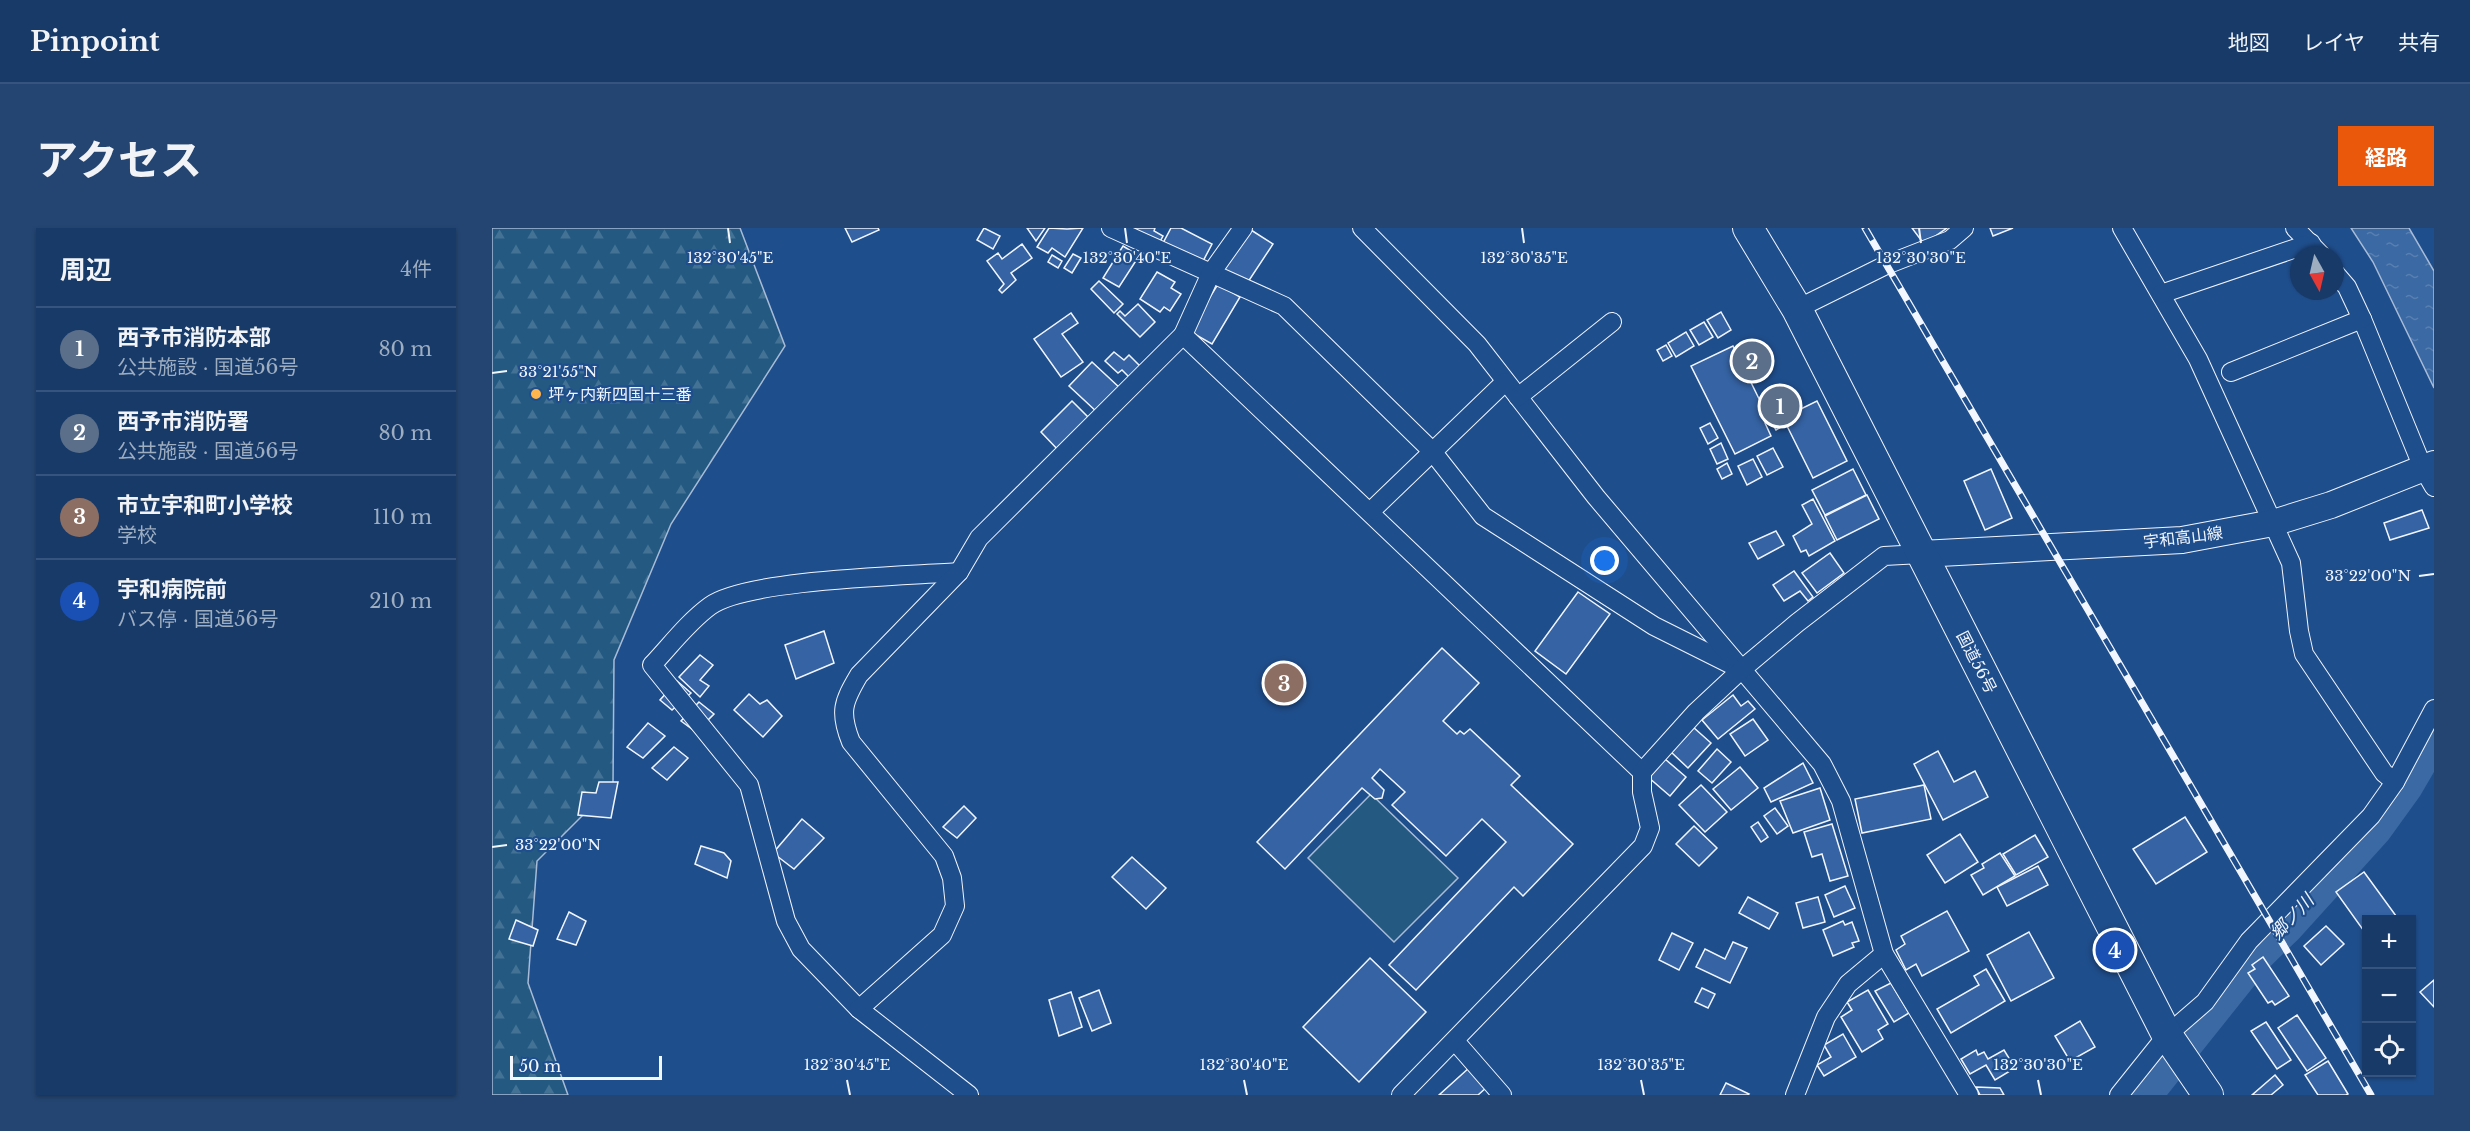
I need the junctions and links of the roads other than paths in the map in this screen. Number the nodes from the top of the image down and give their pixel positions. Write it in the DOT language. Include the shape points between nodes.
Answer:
graph roads {
  1 [pos="1111,228"];
  2 [pos="1243,228"];
  3 [pos="1362,228"];
  4 [pos="1748,228"];
  5 [pos="1964,228"];
  6 [pos="2122,228"];
  7 [pos="2295,228"];
  8 [pos="2313,246"];
  9 [pos="2290,257"];
  10 [pos="1211,273"];
  11 [pos="2344,284"];
  12 [pos="2161,294"];
  13 [pos="1797,309"];
  14 [pos="2362,319"];
  15 [pos="1612,322"];
  16 [pos="1183,335"];
  17 [pos="2231,372"];
  18 [pos="1505,382"];
  19 [pos="1518,397"];
  20 [pos="1432,451"];
  21 [pos="2430,473"];
  22 [pos="1371,511"];
  23 [pos="2273,523"];
  24 [pos="1921,554"];
  25 [pos="959,572"];
  26 [pos="1741,670"];
  27 [pos="2434,709"];
  28 [pos="1642,772"];
  29 [pos="2395,782"];
  30 [pos="1884,954"];
  31 [pos="859,1010"];
  32 [pos="2167,1035"];
  33 [pos="1455,1041"];
  34 [pos="969,1095"];
  35 [pos="1401,1095"];
  36 [pos="1502,1095"];
  37 [pos="1795,1095"];
  38 [pos="1970,1095"];
  39 [pos="2119,1095"];
  40 [pos="2208,1095"];
  1 -- 10 [label="street"];
  2 -- 10 [label="street"];
  3 -- 18 [label="street" via="1478,344"];
  4 -- 13 [label="highway, 国道56号"];
  5 -- 13 [label="street" via="1950,240 1886,265"];
  6 -- 12 [label="street"];
  7 -- 8 [label="street"];
  9 -- 12 [label="street"];
  10 -- 16 [label="street"];
  10 -- 20 [label="street" via="1284,306"];
  11 -- 14 [label="street"];
  12 -- 23 [label="street" via="2198,359"];
  13 -- 24 [label="highway, 国道56号"];
  14 -- 17 [label="street"];
  14 -- 21 [label="street"];
  15 -- 19 [label="street"];
  16 -- 22 [label="street"];
  16 -- 25 [label="street" via="979,538"];
  18 -- 19 [label="street"];
  18 -- 20 [label="street"];
  19 -- 26 [label="street"];
  20 -- 22 [label="street"];
  20 -- 26 [label="street" via="1483,516 1654,626"];
  21 -- 23 [label="main road, 宇和高山線"];
  22 -- 28 [label="street"];
  23 -- 24 [label="main road, 宇和高山線" via="2182,540"];
  23 -- 29 [label="street" via="2291,563 2304,654 2384,773"];
  24 -- 26 [label="street" via="1884,556"];
  24 -- 32 [label="highway, 国道56号"];
  25 -- 31 [label="street" via="859,675 843,707 844,725 851,742 944,855 955,906 942,935"];
  25 -- 31 [label="street" via="780,585 734,596 710,605 652,665 749,785 786,921 801,949"];
  26 -- 28 [label="street" via="1696,712"];
  26 -- 30 [label="street" via="1822,764 1841,801"];
  27 -- 29 [label="street"];
  28 -- 33 [label="street" via="1650,828 1643,846"];
  29 -- 32 [label="street" via="2371,816 2249,941 2205,1002"];
  30 -- 37 [label="street" via="1848,984 1826,1017"];
  30 -- 38 [label="street"];
  31 -- 34 [label="street"];
  32 -- 39 [label="street"];
  32 -- 40 [label="highway, 国道56号"];
  33 -- 35 [label="street"];
  33 -- 36 [label="street"];
}
